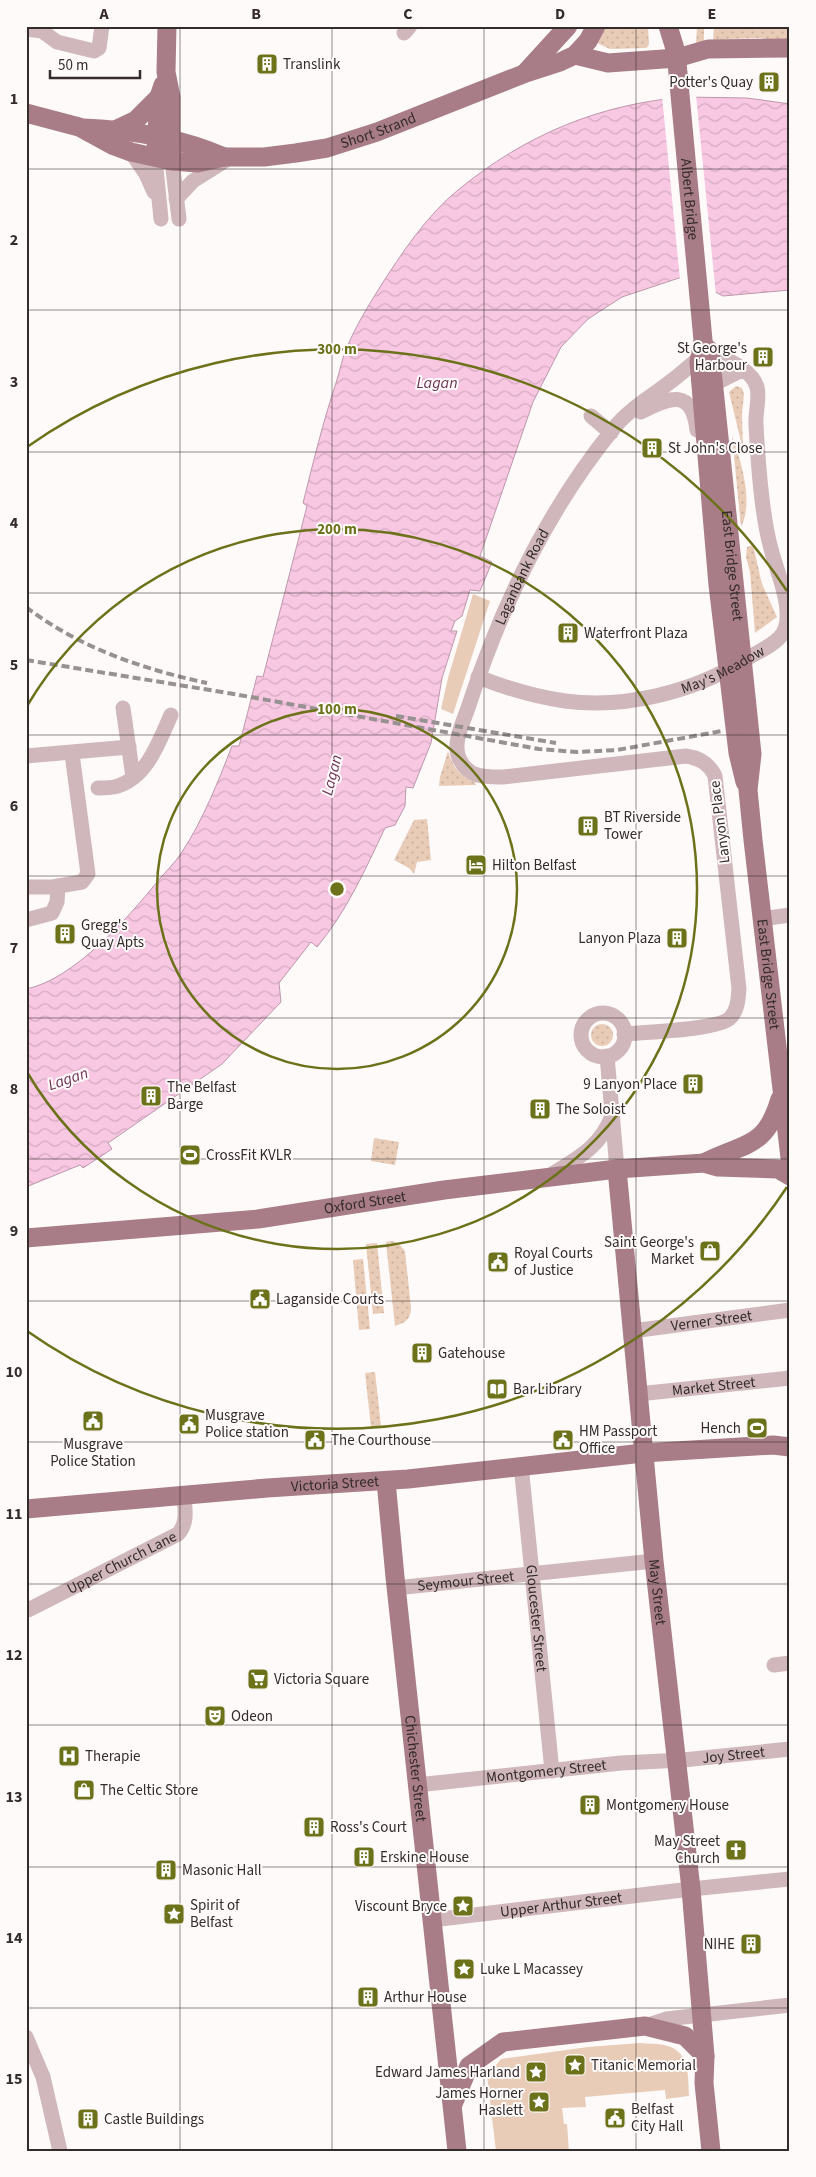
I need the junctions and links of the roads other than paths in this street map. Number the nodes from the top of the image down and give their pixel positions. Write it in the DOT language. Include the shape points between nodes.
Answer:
graph roads {
  1 [pos="102,26"];
  2 [pos="166,26"];
  3 [pos="568,26"];
  4 [pos="596,26"];
  5 [pos="668,26"];
  6 [pos="682,26"];
  7 [pos="26,29"];
  8 [pos="787,49"];
  9 [pos="676,55"];
  10 [pos="575,56"];
  11 [pos="166,72"];
  12 [pos="526,73"];
  13 [pos="159,97"];
  14 [pos="26,113"];
  15 [pos="79,128"];
  16 [pos="117,129"];
  17 [pos="163,139"];
  18 [pos="131,152"];
  19 [pos="228,157"];
  20 [pos="164,160"];
  21 [pos="176,199"];
  22 [pos="158,203"];
  23 [pos="161,219"];
  24 [pos="179,219"];
  25 [pos="699,304"];
  26 [pos="704,351"];
  27 [pos="744,371"];
  28 [pos="714,384"];
  29 [pos="591,416"];
  30 [pos="613,430"];
  31 [pos="706,447"];
  32 [pos="733,638"];
  33 [pos="478,677"];
  34 [pos="123,708"];
  35 [pos="171,715"];
  36 [pos="457,742"];
  37 [pos="129,747"];
  38 [pos="72,754"];
  39 [pos="26,756"];
  40 [pos="133,777"];
  41 [pos="98,788"];
  42 [pos="58,886"];
  43 [pos="26,887"];
  44 [pos="790,915"];
  45 [pos="761,919"];
  46 [pos="26,920"];
  47 [pos="624,1034"];
  48 [pos="607,1056"];
  49 [pos="781,1094"];
  50 [pos="612,1115"];
  51 [pos="790,1158"];
  52 [pos="704,1163"];
  53 [pos="617,1169"];
  54 [pos="790,1176"];
  55 [pos="548,1177"];
  56 [pos="26,1238"];
  57 [pos="790,1310"];
  58 [pos="632,1331"];
  59 [pos="790,1378"];
  60 [pos="638,1394"];
  61 [pos="790,1447"];
  62 [pos="644,1453"];
  63 [pos="521,1465"];
  64 [pos="386,1481"];
  65 [pos="184,1496"];
  66 [pos="26,1509"];
  67 [pos="654,1561"];
  68 [pos="532,1573"];
  69 [pos="396,1588"];
  70 [pos="28,1610"];
  71 [pos="790,1664"];
  72 [pos="774,1665"];
  73 [pos="790,1749"];
  74 [pos="676,1759"];
  75 [pos="552,1771"];
  76 [pos="417,1785"];
  77 [pos="790,1879"];
  78 [pos="691,1889"];
  79 [pos="432,1920"];
  80 [pos="790,2005"];
  81 [pos="701,2014"];
  82 [pos="645,2026"];
  83 [pos="26,2038"];
  84 [pos="705,2056"];
  85 [pos="452,2108"];
  86 [pos="60,2151"];
  87 [pos="457,2151"];
  88 [pos="711,2151"];
  1 -- 7 [label="street" via="99,48 94,51 57,42 42,31"];
  2 -- 11 [label="main road"];
  3 -- 12 [label="main road, Short Strand"];
  4 -- 10 [label="main road"];
  5 -- 9 [label="main road"];
  6 -- 9 [label="main road"];
  8 -- 9 [label="main road" via="708,49"];
  9 -- 10 [label="main road" via="608,63"];
  9 -- 25 [label="main road, Albert Bridge"];
  10 -- 12 [label="main road, Short Strand"];
  11 -- 13 [label="main road"];
  11 -- 17 [label="main road" via="171,97"];
  12 -- 19 [label="main road, Short Strand" via="377,132 326,148 264,157"];
  13 -- 16 [label="main road" via="136,120"];
  13 -- 17 [label="main road"];
  14 -- 15 [label="main road, Short Strand"];
  15 -- 16 [label="main road, Short Strand"];
  15 -- 18 [label="main road, Short Strand"];
  16 -- 17 [label="main road, Short Strand"];
  17 -- 19 [label="main road, Short Strand" via="197,145"];
  17 -- 20 [label="main road"];
  18 -- 20 [label="main road, Short Strand"];
  18 -- 22 [label="street" via="146,174"];
  19 -- 20 [label="main road, Short Strand" via="198,163"];
  19 -- 21 [label="street" via="193,181"];
  20 -- 21 [label="street"];
  20 -- 22 [label="street"];
  21 -- 24 [label="street"];
  22 -- 23 [label="street"];
  25 -- 26 [label="main road, East Bridge Street"];
  26 -- 27 [label="street, May's Meadow" via="732,362"];
  26 -- 28 [label="main road, East Bridge Street"];
  26 -- 30 [label="street, Laganbank Road"];
  26 -- 31 [label="main road, East Bridge Street"];
  27 -- 28 [label="street"];
  27 -- 33 [label="street, May's Meadow" via="758,387 756,424 765,517 785,601 786,625 778,639 715,676 682,688 630,700 567,701 531,694"];
  28 -- 32 [label="main road, East Bridge Street"];
  29 -- 30 [label="street"];
  30 -- 31 [label="street, Laganbank Road" via="655,405 682,400 694,410 698,435"];
  30 -- 33 [label="street, Laganbank Road" via="564,499 537,545 517,583"];
  31 -- 32 [label="main road, East Bridge Street"];
  32 -- 45 [label="main road, East Bridge Street" via="738,753 748,790"];
  33 -- 36 [label="street, Laganbank Road"];
  34 -- 37 [label="street"];
  35 -- 40 [label="street" via="152,757"];
  36 -- 47 [label="street, Lanyon Place" via="459,759 473,774 482,777 686,756 698,758 712,768 716,776 739,989 737,1007 729,1019 714,1025"];
  37 -- 38 [label="street"];
  37 -- 40 [label="street"];
  38 -- 39 [label="street" via="60,752"];
  38 -- 42 [label="street" via="88,874 82,882"];
  40 -- 41 [label="street" via="118,787"];
  42 -- 43 [label="street"];
  42 -- 46 [label="street" via="52,913"];
  44 -- 45 [label="street"];
  45 -- 49 [label="main road, East Bridge Street"];
  47 -- 48 [label="street" via="622,1046"];
  47 -- 48 [label="street" via="619,1020 607,1013 595,1015 584,1024 581,1037 587,1050"];
  48 -- 50 [label="street"];
  49 -- 51 [label="main road, East Bridge Street"];
  49 -- 52 [label="main road, Oxford Street" via="773,1122 759,1137"];
  50 -- 53 [label="street"];
  50 -- 55 [label="street" via="607,1129 592,1148"];
  52 -- 53 [label="main road, Oxford Street"];
  52 -- 54 [label="main road, Oxford Street" via="718,1167 778,1169"];
  53 -- 55 [label="main road, Oxford Street"];
  53 -- 58 [label="main road, May Street"];
  55 -- 56 [label="main road, Oxford Street" via="267,1218"];
  57 -- 58 [label="street, Verner Street"];
  58 -- 60 [label="main road, May Street"];
  59 -- 60 [label="street, Market Street"];
  60 -- 62 [label="main road, May Street"];
  61 -- 62 [label="main road, Victoria Street" via="773,1445"];
  62 -- 63 [label="main road, Victoria Street"];
  62 -- 67 [label="main road, May Street"];
  63 -- 64 [label="main road, Victoria Street"];
  63 -- 68 [label="street, Gloucester Street"];
  64 -- 65 [label="main road, Victoria Street"];
  64 -- 69 [label="main road, Chichester Street"];
  65 -- 66 [label="main road, Victoria Street"];
  65 -- 70 [label="street, Upper Church Lane" via="185,1520 178,1534"];
  67 -- 68 [label="street, Seymour Street"];
  67 -- 74 [label="main road, May Street"];
  68 -- 69 [label="street, Seymour Street"];
  68 -- 75 [label="street, Gloucester Street"];
  69 -- 76 [label="main road, Chichester Street"];
  71 -- 72 [label="street"];
  73 -- 74 [label="street, Joy Street"];
  74 -- 75 [label="street, Montgomery Street"];
  74 -- 78 [label="main road, May Street"];
  75 -- 76 [label="street, Montgomery Street"];
  76 -- 79 [label="main road, Chichester Street"];
  77 -- 78 [label="street, Upper Arthur Street"];
  78 -- 79 [label="street, Upper Arthur Street"];
  78 -- 81 [label="main road, May Street"];
  79 -- 85 [label="main road, Chichester Street"];
  80 -- 81 [label="street"];
  81 -- 82 [label="street"];
  81 -- 84 [label="main road, May Street"];
  82 -- 84 [label="main road" via="685,2036"];
  82 -- 85 [label="main road" via="503,2042 469,2066"];
  83 -- 86 [label="street" via="45,2084"];
  84 -- 88 [label="main road, May Street" via="704,2083"];
  85 -- 87 [label="main road, Chichester Street"];
}
